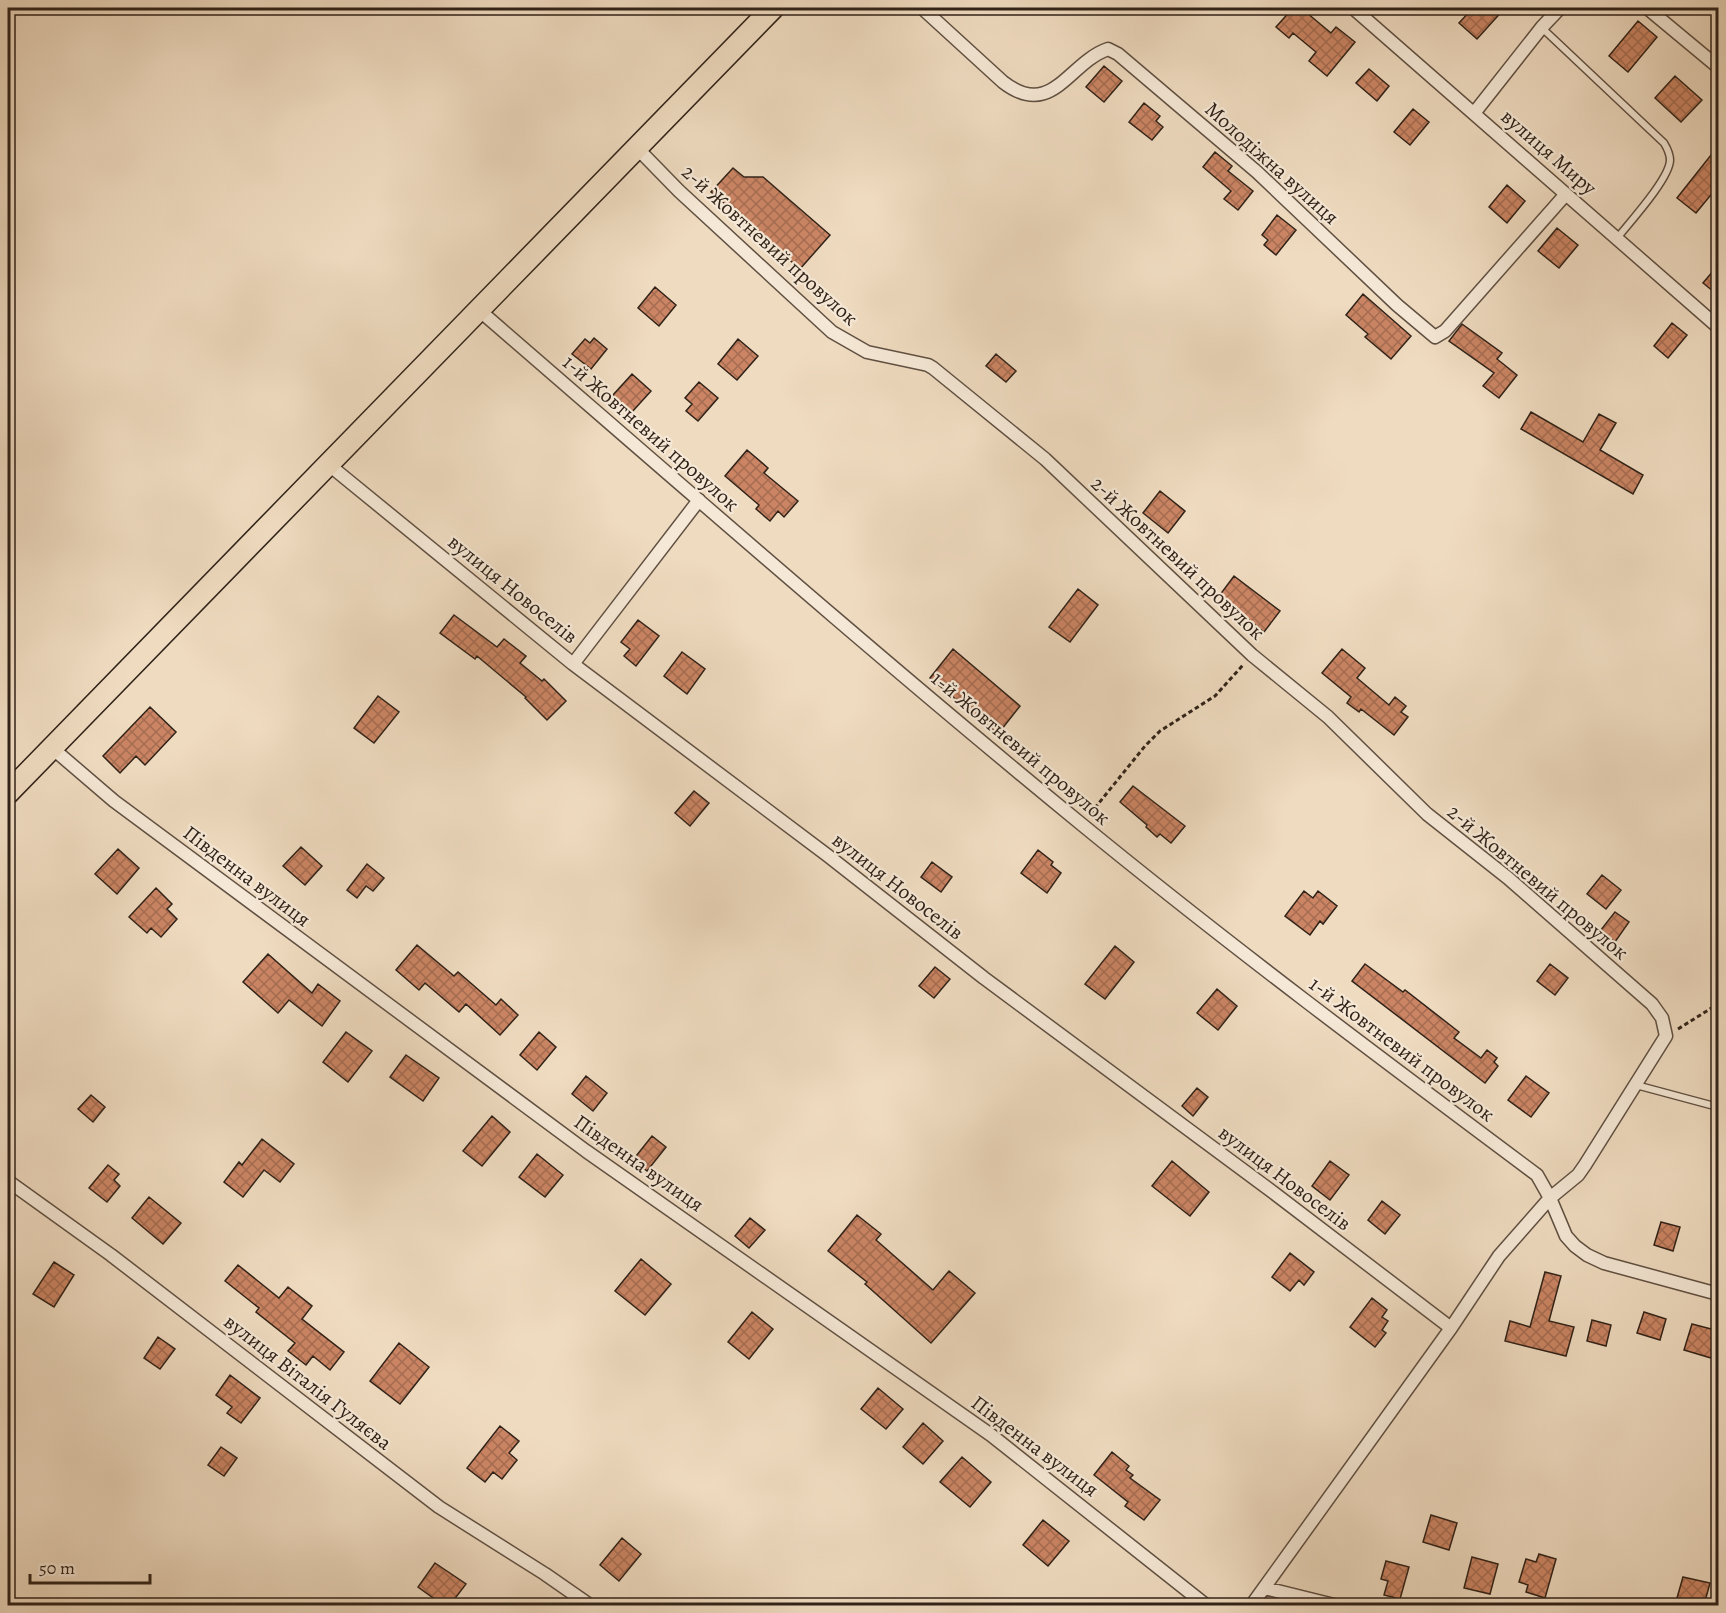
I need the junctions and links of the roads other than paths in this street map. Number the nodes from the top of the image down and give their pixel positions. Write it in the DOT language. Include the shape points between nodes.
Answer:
graph roads {
  1 [pos="773,8"];
  2 [pos="922,8"];
  3 [pos="1353,8"];
  4 [pos="1560,8"];
  5 [pos="1647,8"];
  6 [pos="1542,27"];
  7 [pos="1719,67"];
  8 [pos="1475,112"];
  9 [pos="636,147"];
  10 [pos="1566,194"];
  11 [pos="1618,237"];
  12 [pos="479,310"];
  13 [pos="1719,327"];
  14 [pos="328,464"];
  15 [pos="699,500"];
  16 [pos="573,664"];
  17 [pos="51,747"];
  18 [pos="8,793"];
  19 [pos="1636,1085"];
  20 [pos="1719,1107"];
  21 [pos="8,1182"];
  22 [pos="1550,1198"];
  23 [pos="1719,1294"];
  24 [pos="1451,1328"];
  25 [pos="1265,1588"];
  26 [pos="591,1605"];
  27 [pos="1207,1605"];
  28 [pos="1251,1605"];
  29 [pos="1338,1605"];
  1 -- 9 [label="highway"];
  2 -- 10 [label="street, Молодіжна вулиця" via="1003,82 1028,95 1052,91 1096,53 1108,49 1118,54 1257,172 1397,306 1435,337 1445,332"];
  3 -- 8 [label="street, вулиця Миру"];
  4 -- 6 [label="street"];
  5 -- 7 [label="street"];
  6 -- 8 [label="street"];
  6 -- 11 [label="lane" via="1668,150 1670,161 1665,177"];
  8 -- 10 [label="street, вулиця Миру"];
  9 -- 12 [label="highway"];
  9 -- 19 [label="street, 2-й Жовтневий провулок" via="832,332 867,352 928,365 1045,459 1252,655 1329,717 1427,814 1508,878 1652,1004 1662,1018 1666,1036"];
  10 -- 11 [label="street, вулиця Миру"];
  11 -- 13 [label="street, вулиця Миру"];
  12 -- 14 [label="highway"];
  12 -- 15 [label="street, 1-й Жовтневий провулок"];
  14 -- 16 [label="street, вулиця Новоселів"];
  14 -- 17 [label="highway"];
  15 -- 16 [label="street"];
  15 -- 22 [label="street, 1-й Жовтневий провулок" via="934,702 1197,917 1537,1175"];
  16 -- 24 [label="street, вулиця Новоселів"];
  17 -- 18 [label="highway"];
  17 -- 27 [label="street, Південна вулиця" via="114,801 586,1151 991,1435"];
  19 -- 20 [label="lane"];
  19 -- 22 [label="street" via="1585,1166"];
  21 -- 26 [label="street, вулиця Віталія Гуляєва" via="111,1255 439,1507"];
  22 -- 23 [label="street" via="1566,1236 1587,1255"];
  22 -- 24 [label="street" via="1505,1250"];
  24 -- 25 [label="street"];
  25 -- 28 [label="street"];
  25 -- 29 [label="street"];
}
